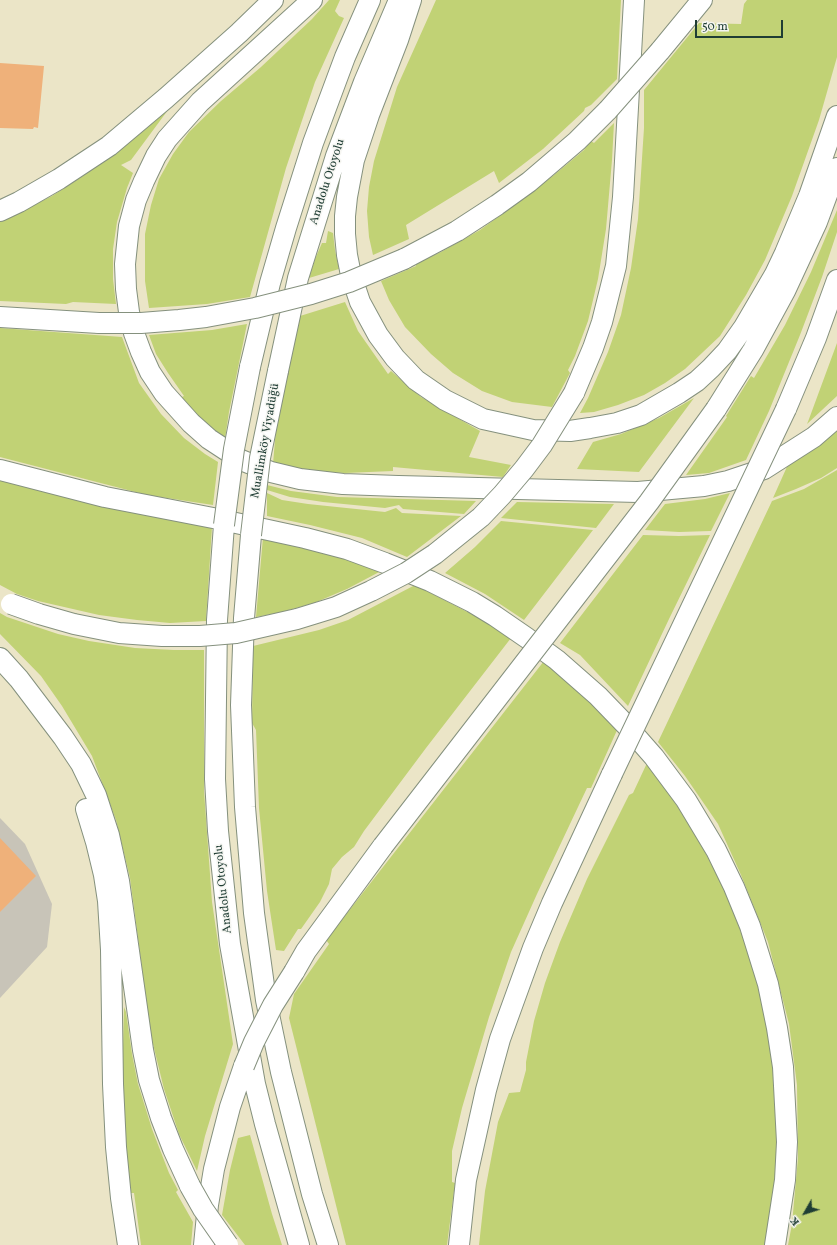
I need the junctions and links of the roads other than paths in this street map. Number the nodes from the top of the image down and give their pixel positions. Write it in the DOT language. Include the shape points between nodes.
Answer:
graph roads {
  1 [pos="273,0"];
  2 [pos="312,0"];
  3 [pos="370,0"];
  4 [pos="399,0"];
  5 [pos="411,0"];
  6 [pos="634,0"];
  7 [pos="702,0"];
  8 [pos="837,116"];
  9 [pos="837,168"];
  10 [pos="0,211"];
  11 [pos="837,280"];
  12 [pos="0,317"];
  13 [pos="278,371"];
  14 [pos="837,417"];
  15 [pos="0,470"];
  16 [pos="6,602"];
  17 [pos="0,658"];
  18 [pos="37,702"];
  19 [pos="128,1245"];
  20 [pos="204,1245"];
  21 [pos="228,1245"];
  22 [pos="299,1245"];
  23 [pos="328,1245"];
  24 [pos="459,1245"];
  25 [pos="775,1245"];
  1 -- 10 [label="highway" via="172,93 109,146 59,179"];
  2 -- 14 [label="highway" via="200,102 167,139 139,193 129,226 125,264 126,289 132,326 141,352 164,393 209,439 242,460 271,472 307,480 398,486 638,492 704,486 764,468 808,441"];
  3 -- 22 [label="highway, Anadolu Otoyolu, bridge" via="345,57 313,143 278,255 250,367 234,449 224,525 217,620 215,779 230,944 255,1084"];
  4 -- 13 [label="highway, Anadolu Otoyolu" via="333,163 298,278"];
  5 -- 8 [label="highway" via="354,160 345,216 347,255 360,302 378,335 396,358 416,380 445,400 484,419 533,430 570,431 590,428 617,423 641,414 696,381 727,351 775,274 809,196"];
  6 -- 16 [label="highway, bridge" via="623,197 616,266 602,322 574,393 557,422 533,457 481,516 435,554 371,591 297,619 243,631 200,636 119,633 74,624"];
  7 -- 12 [label="highway, bridge" via="608,110 577,141 529,182 497,205 457,231 404,259 349,282 311,294 206,317 141,323"];
  9 -- 20 [label="highway, bridge" via="817,222 769,323 716,409 644,508 383,846 319,933 273,1005 254,1042 230,1107 214,1169"];
  11 -- 24 [label="highway, bridge" via="786,409 612,774 533,948 500,1038 486,1090 466,1180"];
  13 -- 23 [label="highway, Muallimköy Viyadüğü, bridge" via="260,458 244,618 241,705 244,799 254,913 266,1000 281,1072 312,1194"];
  15 -- 25 [label="highway" via="105,497 304,538 347,549 385,563 430,581 495,616 557,660 598,696 654,757 686,800 716,850 734,887 768,984 783,1067 787,1142 785,1180"];
  17 -- 18 [label="highway"];
  18 -- 19 [label="highway" via="73,772 96,842 104,876 111,950 116,1147"];
  18 -- 21 [label="highway, bridge" via="81,764 96,794 109,835 119,881 143,1050 161,1118 172,1149 190,1186"];
}
